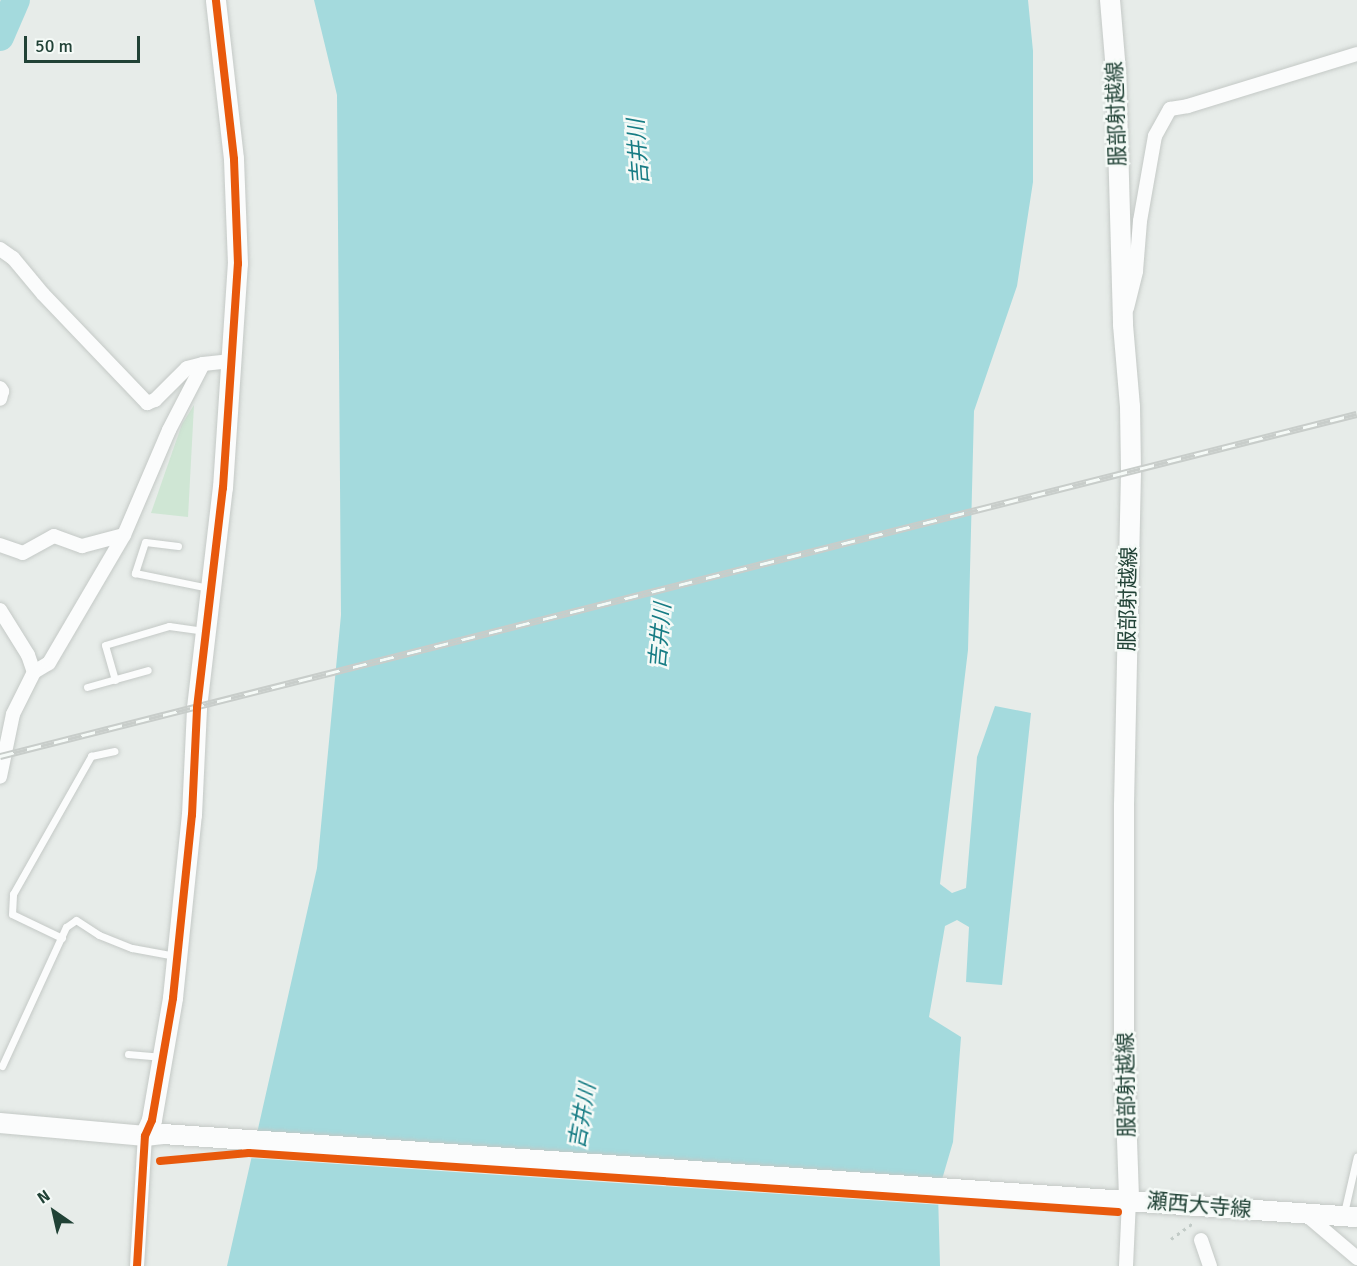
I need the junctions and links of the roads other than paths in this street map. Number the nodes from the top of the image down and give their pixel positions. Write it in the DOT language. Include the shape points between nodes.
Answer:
graph roads {
  1 [pos="216,0"];
  2 [pos="1110,0"];
  3 [pos="1357,54"];
  4 [pos="0,249"];
  5 [pos="1123,325"];
  6 [pos="231,362"];
  7 [pos="203,364"];
  8 [pos="0,388"];
  9 [pos="0,399"];
  10 [pos="124,536"];
  11 [pos="0,545"];
  12 [pos="178,546"];
  13 [pos="211,589"];
  14 [pos="0,610"];
  15 [pos="206,631"];
  16 [pos="148,670"];
  17 [pos="34,672"];
  18 [pos="115,680"];
  19 [pos="87,687"];
  20 [pos="7,715"];
  21 [pos="114,751"];
  22 [pos="0,777"];
  23 [pos="62,938"];
  24 [pos="177,957"];
  25 [pos="128,1054"];
  26 [pos="163,1057"];
  27 [pos="2,1066"];
  28 [pos="0,1123"];
  29 [pos="154,1135"];
  30 [pos="1357,1156"];
  31 [pos="1123,1200"];
  32 [pos="1304,1212"];
  33 [pos="1350,1216"];
  34 [pos="1202,1240"];
  35 [pos="1357,1258"];
  36 [pos="137,1266"];
  37 [pos="1126,1266"];
  38 [pos="1210,1266"];
  1 -- 6 [label="main road" via="234,159 238,264"];
  2 -- 5 [label="main road, 服部射越線" via="1116,71"];
  3 -- 5 [label="street" via="1170,109 1155,136 1140,221 1136,272"];
  4 -- 7 [label="street" via="14,258 147,403 155,400 186,368"];
  5 -- 31 [label="main road, 服部射越線" via="1131,471 1124,805"];
  6 -- 7 [label="street"];
  6 -- 13 [label="main road" via="223,488"];
  7 -- 10 [label="street" via="169,430"];
  8 -- 9 [label="street"];
  10 -- 11 [label="street" via="82,546 54,536 23,553"];
  10 -- 17 [label="street" via="49,663"];
  12 -- 13 [label="lane" via="145,542 135,573"];
  13 -- 15 [label="main road"];
  14 -- 17 [label="street"];
  15 -- 18 [label="lane" via="169,627 105,645"];
  15 -- 24 [label="main road"];
  16 -- 18 [label="lane"];
  17 -- 20 [label="street"];
  18 -- 19 [label="lane"];
  20 -- 22 [label="street"];
  21 -- 23 [label="lane" via="91,756 13,894 12,914"];
  23 -- 24 [label="lane" via="66,927 76,921 132,948"];
  23 -- 27 [label="lane"];
  24 -- 26 [label="main road"];
  25 -- 26 [label="lane"];
  26 -- 29 [label="main road" via="152,1120"];
  28 -- 29 [label="main road, 瀬西大寺線"];
  29 -- 31 [label="main road, 瀬西大寺線"];
  29 -- 36 [label="street"];
  30 -- 33 [label="lane"];
  31 -- 32 [label="main road, 瀬西大寺線"];
  31 -- 37 [label="street"];
  32 -- 33 [label="main road, 瀬西大寺線"];
  32 -- 35 [label="street"];
  34 -- 38 [label="street"];
}
